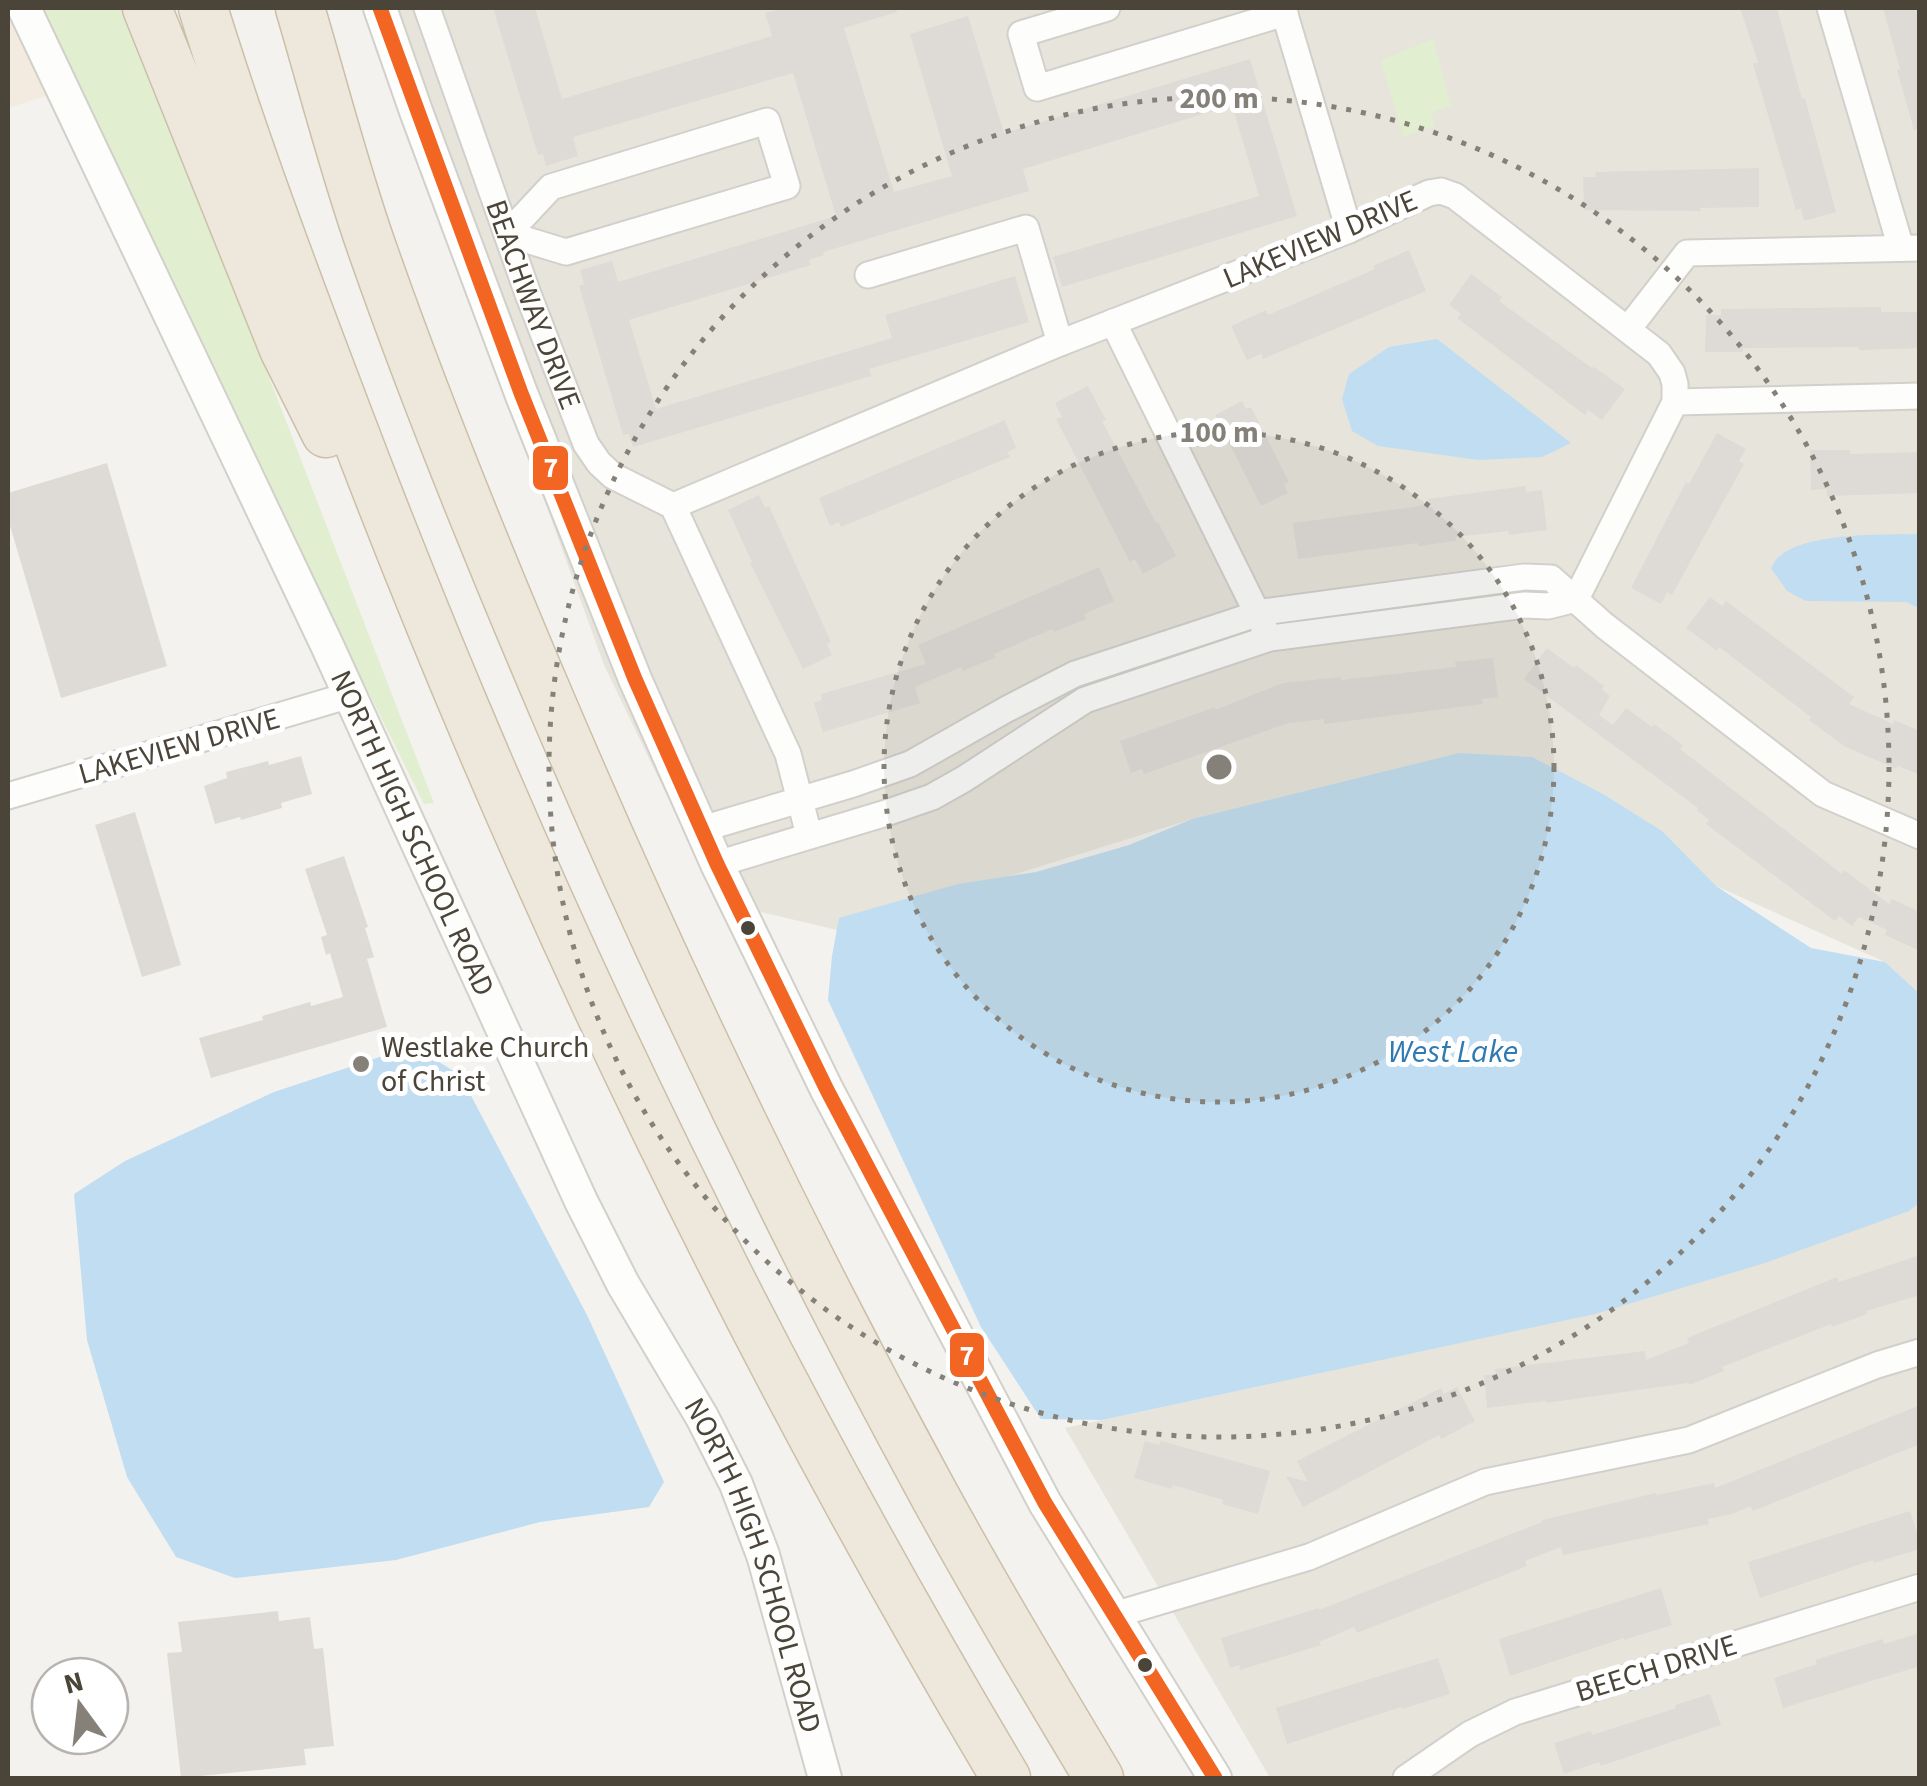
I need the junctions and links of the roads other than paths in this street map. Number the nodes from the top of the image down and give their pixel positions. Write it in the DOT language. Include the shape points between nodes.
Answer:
graph roads {
  1 [pos="24,8"];
  2 [pos="147,8"];
  3 [pos="203,8"];
  4 [pos="300,8"];
  5 [pos="324,8"];
  6 [pos="380,8"];
  7 [pos="427,8"];
  8 [pos="1107,8"];
  9 [pos="1830,8"];
  10 [pos="1284,10"];
  11 [pos="1349,230"];
  12 [pos="508,234"];
  13 [pos="372,248"];
  14 [pos="1910,248"];
  15 [pos="868,276"];
  16 [pos="1113,322"];
  17 [pos="1628,329"];
  18 [pos="1060,343"];
  19 [pos="1920,396"];
  20 [pos="1675,402"];
  21 [pos="673,506"];
  22 [pos="1576,599"];
  23 [pos="1258,614"];
  24 [pos="1270,638"];
  25 [pos="350,695"];
  26 [pos="480,748"];
  27 [pos="8,796"];
  28 [pos="800,799"];
  29 [pos="702,830"];
  30 [pos="809,835"];
  31 [pos="1920,836"];
  32 [pos="717,864"];
  33 [pos="1920,1352"];
  34 [pos="1920,1588"];
  35 [pos="1114,1615"];
  36 [pos="825,1778"];
  37 [pos="1006,1778"];
  38 [pos="1099,1778"];
  39 [pos="1215,1778"];
  40 [pos="1406,1778"];
  1 -- 25 [label="street, NORTH HIGH SCHOOL ROAD"];
  2 -- 26 [label="highway" via="284,349"];
  3 -- 26 [label="highway" via="314,327"];
  4 -- 13 [label="highway"];
  5 -- 13 [label="highway"];
  6 -- 29 [label="street, BEACHWAY DRIVE" via="528,411"];
  7 -- 12 [label="street, BEACHWAY DRIVE"];
  8 -- 10 [label="street" via="1021,34 1037,88"];
  9 -- 14 [label="street"];
  10 -- 11 [label="street"];
  11 -- 16 [label="street, LAKEVIEW DRIVE"];
  11 -- 17 [label="street, LAKEVIEW DRIVE" via="1428,192 1448,192"];
  12 -- 12 [label="street" via="566,252 787,186 768,122 550,186"];
  12 -- 21 [label="street, BEACHWAY DRIVE" via="586,444 613,476"];
  13 -- 38 [label="highway" via="495,571 700,1036 932,1490"];
  14 -- 17 [label="street" via="1687,254"];
  15 -- 18 [label="street" via="1026,228"];
  16 -- 18 [label="street, LAKEVIEW DRIVE"];
  16 -- 23 [label="street"];
  17 -- 20 [label="street, LAKEVIEW DRIVE" via="1667,362"];
  18 -- 21 [label="street, LAKEVIEW DRIVE"];
  19 -- 20 [label="street"];
  20 -- 22 [label="street"];
  21 -- 28 [label="street" via="788,754"];
  22 -- 23 [label="street" via="1551,578 1524,577"];
  22 -- 24 [label="street"];
  22 -- 31 [label="street" via="1822,794"];
  23 -- 24 [label="street"];
  23 -- 28 [label="street" via="1075,674 910,764"];
  24 -- 30 [label="street" via="1086,700 945,790"];
  25 -- 27 [label="street, LAKEVIEW DRIVE"];
  25 -- 36 [label="street, NORTH HIGH SCHOOL ROAD" via="581,1201 736,1484 764,1555"];
  26 -- 37 [label="highway" via="663,1146 753,1324 916,1627"];
  28 -- 29 [label="street"];
  28 -- 30 [label="street"];
  29 -- 32 [label="street, BEACHWAY DRIVE"];
  30 -- 32 [label="street"];
  32 -- 35 [label="street, BEACHWAY DRIVE" via="854,1142 1045,1503"];
  33 -- 35 [label="street" via="1689,1440 1485,1482 1309,1557"];
  34 -- 40 [label="street, BEECH DRIVE" via="1515,1712"];
  35 -- 39 [label="street, BEACHWAY DRIVE"];
}
